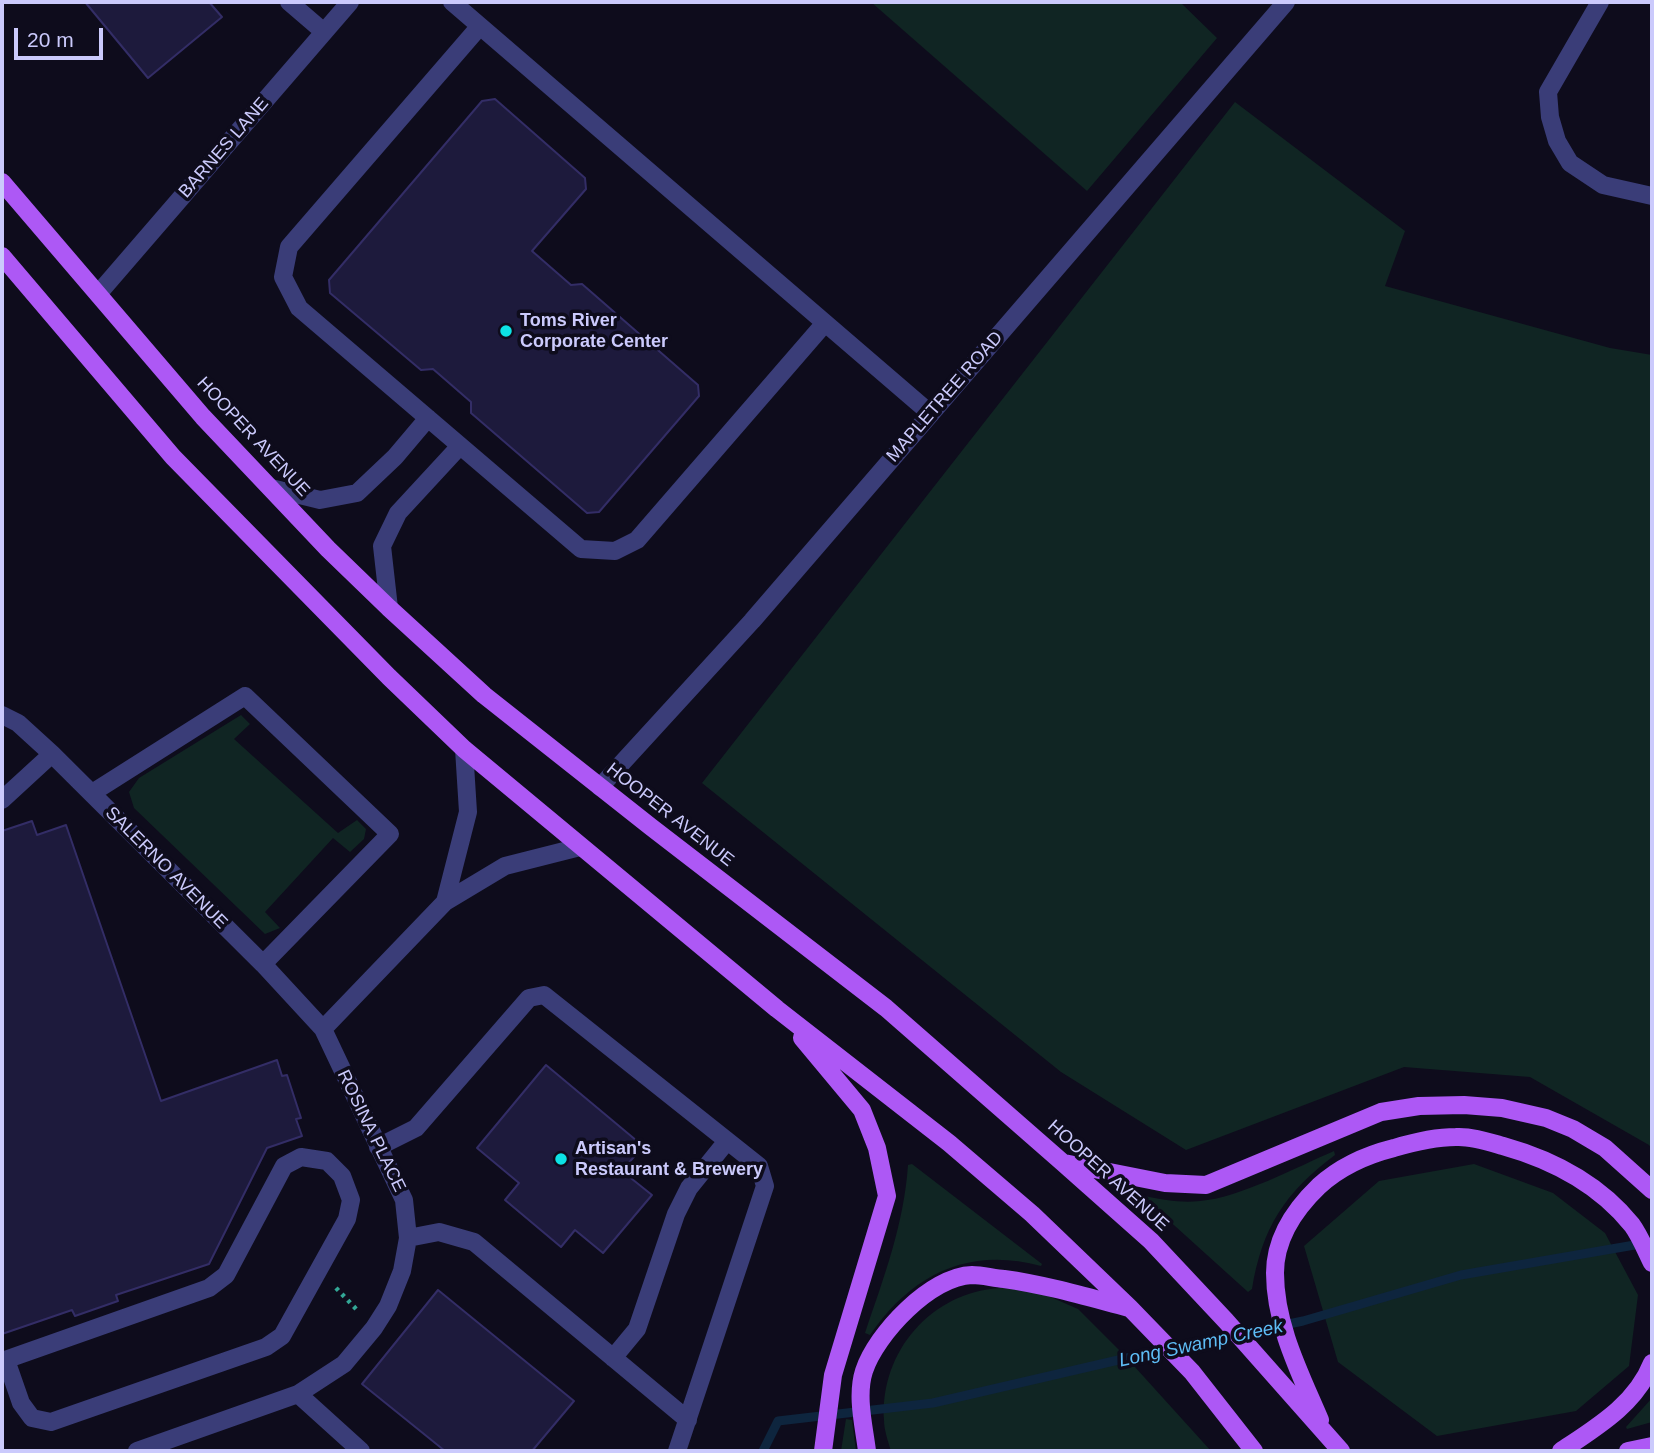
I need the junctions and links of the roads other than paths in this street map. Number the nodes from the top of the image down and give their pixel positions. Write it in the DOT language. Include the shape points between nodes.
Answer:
graph roads {
  1 [pos="289,2"];
  2 [pos="350,2"];
  3 [pos="452,2"];
  4 [pos="1286,2"];
  5 [pos="1600,2"];
  6 [pos="480,26"];
  7 [pos="324,32"];
  8 [pos="2,182"];
  9 [pos="1652,196"];
  10 [pos="2,256"];
  11 [pos="98,294"];
  12 [pos="825,323"];
  13 [pos="931,414"];
  14 [pos="428,418"];
  15 [pos="459,447"];
  16 [pos="271,488"];
  17 [pos="389,608"];
  18 [pos="2,715"];
  19 [pos="464,749"];
  20 [pos="52,754"];
  21 [pos="600,787"];
  22 [pos="92,793"];
  23 [pos="2,800"];
  24 [pos="580,847"];
  25 [pos="445,902"];
  26 [pos="263,964"];
  27 [pos="777,1009"];
  28 [pos="323,1030"];
  29 [pos="727,1142"];
  30 [pos="378,1147"];
  31 [pos="1062,1162"];
  32 [pos="1652,1190"];
  33 [pos="408,1238"];
  34 [pos="1652,1263"];
  35 [pos="1136,1314"];
  36 [pos="613,1358"];
  37 [pos="4,1360"];
  38 [pos="1652,1363"];
  39 [pos="298,1394"];
  40 [pos="688,1420"];
  41 [pos="1325,1433"];
  42 [pos="824,1445"];
  43 [pos="1652,1446"];
  44 [pos="140,1451"];
  45 [pos="361,1451"];
  46 [pos="677,1451"];
  47 [pos="867,1451"];
  48 [pos="1254,1451"];
  49 [pos="1341,1451"];
  50 [pos="1561,1451"];
  51 [pos="1628,1451"];
  1 -- 7 [label="street"];
  2 -- 7 [label="street, BARNES LANE"];
  3 -- 6 [label="street"];
  4 -- 13 [label="street, MAPLETREE ROAD"];
  5 -- 9 [label="street" via="1548,92 1550,117 1570,163 1603,185"];
  6 -- 12 [label="street"];
  6 -- 14 [label="street" via="289,247 284,277 299,307"];
  7 -- 11 [label="street, BARNES LANE"];
  8 -- 11 [label="main road, HOOPER AVENUE"];
  10 -- 19 [label="main road" via="173,457"];
  11 -- 16 [label="main road, HOOPER AVENUE"];
  12 -- 13 [label="street"];
  12 -- 15 [label="street" via="637,540 615,551 581,549"];
  13 -- 21 [label="street, MAPLETREE ROAD" via="752,621"];
  14 -- 15 [label="street"];
  14 -- 16 [label="street" via="357,493 320,500"];
  15 -- 17 [label="street" via="398,513 382,546"];
  16 -- 17 [label="main road, HOOPER AVENUE"];
  17 -- 21 [label="main road, HOOPER AVENUE" via="484,695"];
  18 -- 20 [label="street, SALERNO AVENUE" via="18,723"];
  19 -- 24 [label="main road"];
  19 -- 25 [label="street" via="468,812"];
  20 -- 22 [label="street, SALERNO AVENUE"];
  20 -- 23 [label="street"];
  21 -- 31 [label="main road, HOOPER AVENUE" via="886,1008"];
  22 -- 26 [label="street, SALERNO AVENUE"];
  22 -- 26 [label="street" via="245,696 390,834"];
  24 -- 25 [label="street" via="505,866"];
  24 -- 27 [label="main road"];
  25 -- 28 [label="street"];
  26 -- 28 [label="street, SALERNO AVENUE"];
  27 -- 35 [label="main road" via="1032,1214"];
  27 -- 42 [label="main road" via="862,1110 877,1148 887,1196 833,1375"];
  28 -- 30 [label="street, ROSINA PLACE"];
  29 -- 30 [label="street" via="544,995 529,998 416,1128"];
  29 -- 36 [label="street" via="688,1188 636,1329"];
  29 -- 40 [label="street" via="759,1166 765,1186"];
  30 -- 33 [label="street, ROSINA PLACE" via="404,1200"];
  31 -- 32 [label="main road" via="1165,1183 1206,1185 1381,1112 1464,1105 1502,1108 1573,1129 1605,1148"];
  31 -- 41 [label="main road, HOOPER AVENUE" via="1151,1241"];
  33 -- 36 [label="street" via="439,1231 474,1242"];
  33 -- 39 [label="street, ROSINA PLACE" via="402,1271 374,1328 344,1364"];
  34 -- 41 [label="main road" via="1633,1227 1605,1197 1566,1169 1536,1156 1458,1137 1419,1141 1364,1156 1301,1202 1281,1238 1275,1272 1288,1344"];
  35 -- 47 [label="main road" via="1039,1284 970,1275 942,1284 905,1311 875,1346 864,1373 861,1402"];
  35 -- 48 [label="main road" via="1192,1372"];
  36 -- 40 [label="street"];
  37 -- 37 [label="street" via="209,1288 226,1275 284,1166 301,1157 327,1161 342,1176 351,1200 347,1219 282,1336 267,1347 51,1422 32,1418"];
  38 -- 50 [label="main road" via="1646,1378 1613,1416"];
  39 -- 44 [label="street, ROSINA PLACE"];
  39 -- 45 [label="street"];
  40 -- 46 [label="street"];
  41 -- 49 [label="main road, HOOPER AVENUE"];
  43 -- 51 [label="main road"];
}
